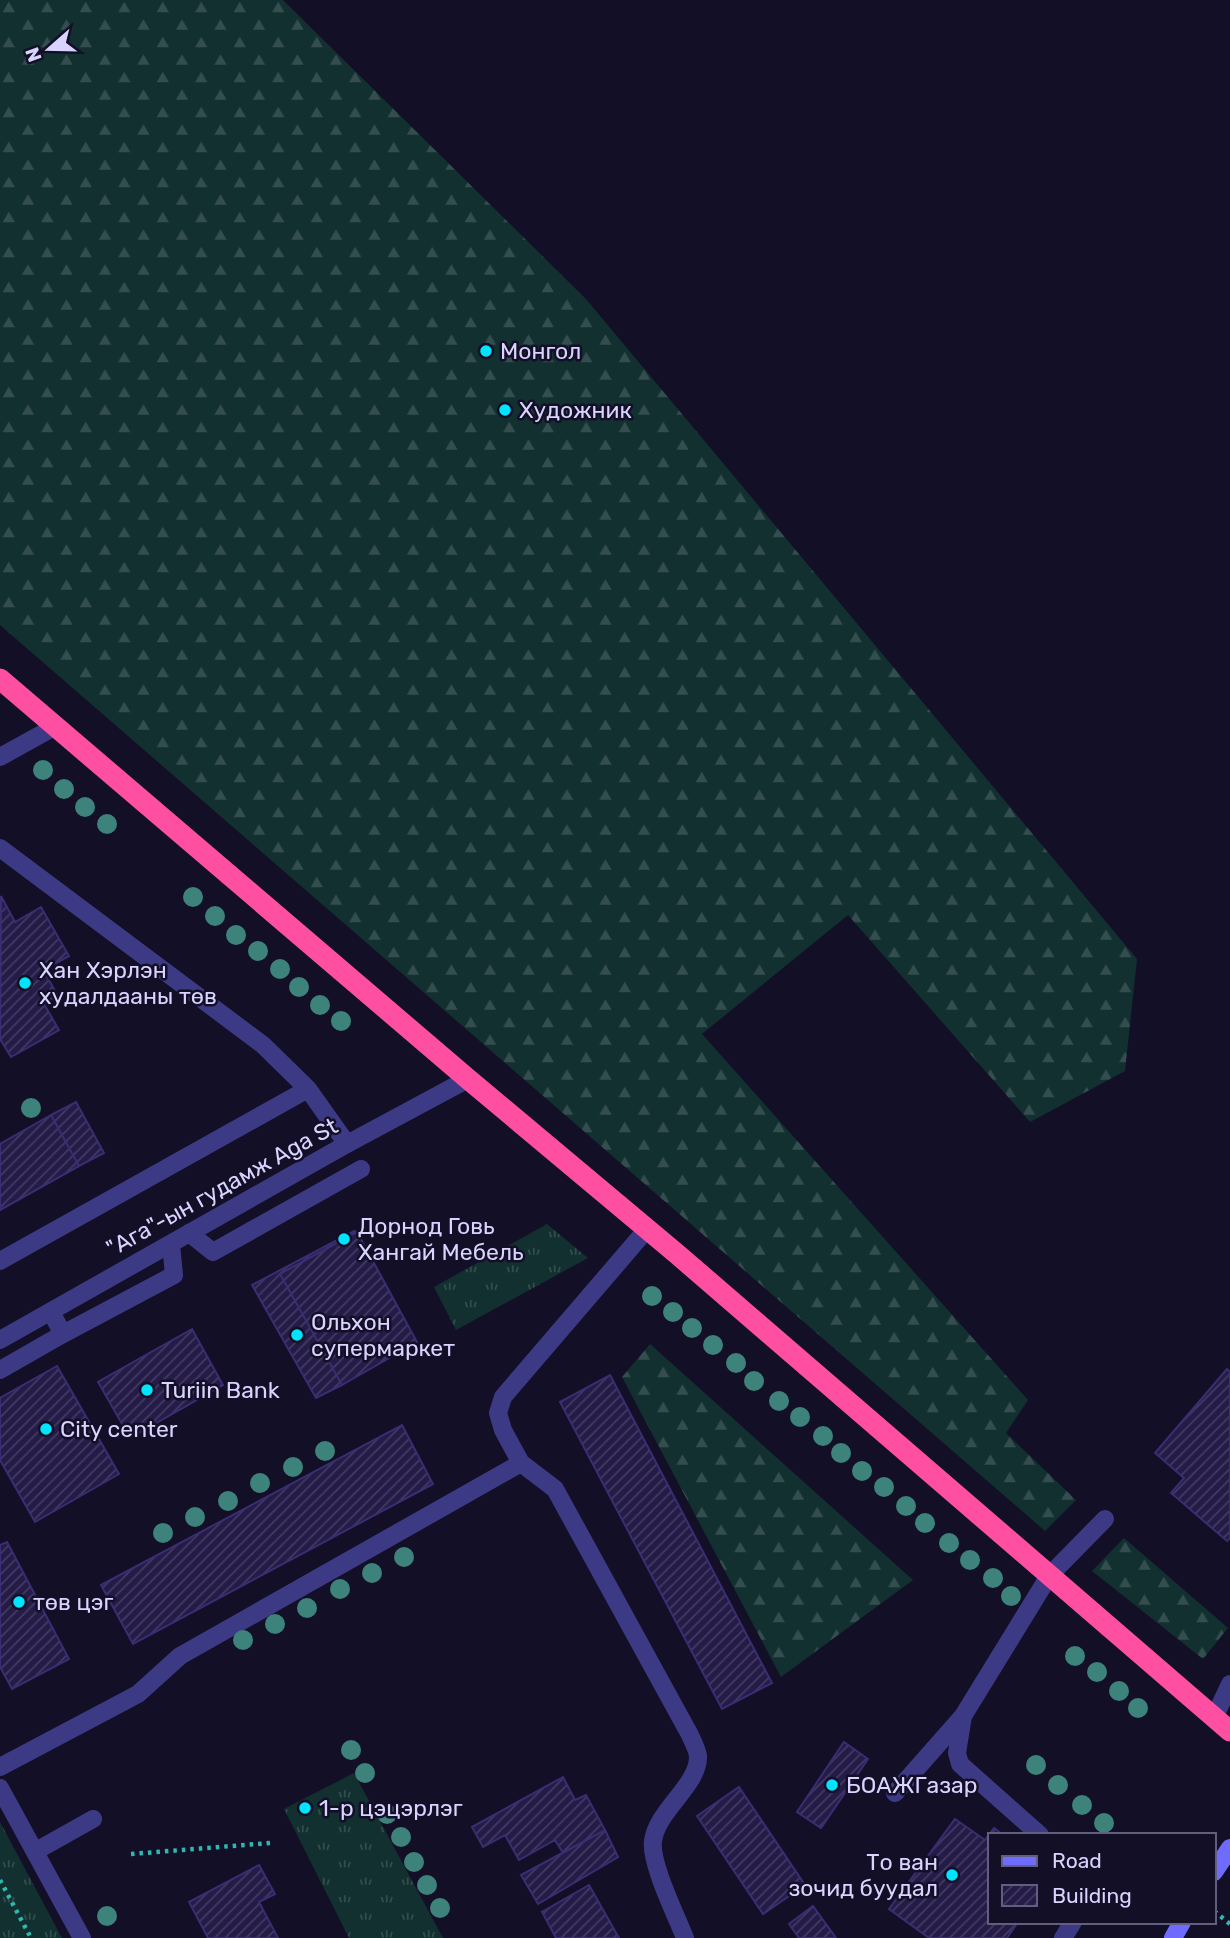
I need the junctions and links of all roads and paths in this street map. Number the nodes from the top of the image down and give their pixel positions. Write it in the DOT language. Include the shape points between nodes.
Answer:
graph roads {
  1 [pos="0,679"];
  2 [pos="56,726"];
  3 [pos="0,757"];
  4 [pos="0,848"];
  5 [pos="468,1079"];
  6 [pos="308,1090"];
  7 [pos="347,1144"];
  8 [pos="361,1169"];
  9 [pos="648,1229"];
  10 [pos="189,1233"];
  11 [pos="171,1244"];
  12 [pos="0,1261"];
  13 [pos="51,1312"];
  14 [pos="63,1334"];
  15 [pos="0,1340"];
  16 [pos="0,1370"];
  17 [pos="521,1463"];
  18 [pos="1105,1519"];
  19 [pos="1049,1576"];
  20 [pos="1230,1684"];
  21 [pos="963,1716"];
  22 [pos="1222,1725"];
  23 [pos="0,1767"];
  24 [pos="0,1788"];
  25 [pos="895,1793"];
  26 [pos="93,1819"];
  27 [pos="1038,1833"];
  28 [pos="270,1843"];
  29 [pos="1230,1848"];
  30 [pos="36,1852"];
  31 [pos="131,1854"];
  32 [pos="1216,1869"];
  33 [pos="0,1880"];
  34 [pos="1216,1913"];
  35 [pos="1230,1924"];
  36 [pos="31,1938"];
  37 [pos="82,1938"];
  38 [pos="685,1938"];
  1 -- 2 [label="highway"];
  2 -- 3 [label="street"];
  2 -- 5 [label="highway"];
  4 -- 6 [label="street" via="263,1045"];
  5 -- 7 [label="street, \"Ага\"-ын гудамж Aga St"];
  5 -- 9 [label="highway"];
  6 -- 7 [label="street"];
  6 -- 12 [label="street"];
  7 -- 10 [label="street, \"Ага\"-ын гудамж Aga St"];
  8 -- 10 [label="street" via="213,1252"];
  9 -- 17 [label="street" via="503,1397 498,1413"];
  9 -- 19 [label="highway"];
  10 -- 11 [label="street, \"Ага\"-ын гудамж Aga St"];
  11 -- 13 [label="street, \"Ага\"-ын гудамж Aga St"];
  11 -- 14 [label="street" via="174,1275"];
  13 -- 14 [label="street"];
  13 -- 15 [label="street, \"Ага\"-ын гудамж Aga St"];
  14 -- 16 [label="street"];
  17 -- 23 [label="street" via="180,1656 138,1694"];
  17 -- 38 [label="street" via="555,1489 698,1754 695,1770 659,1821 653,1842 655,1863"];
  18 -- 19 [label="street"];
  19 -- 21 [label="street"];
  19 -- 22 [label="highway"];
  20 -- 22 [label="street"];
  21 -- 25 [label="street"];
  21 -- 27 [label="street" via="957,1753 960,1764"];
  24 -- 30 [label="street"];
  26 -- 30 [label="street"];
  28 -- 31 [label="path"];
  29 -- 32 [label="main road"];
  30 -- 37 [label="street"];
  33 -- 36 [label="path"];
  34 -- 35 [label="path"];
}
